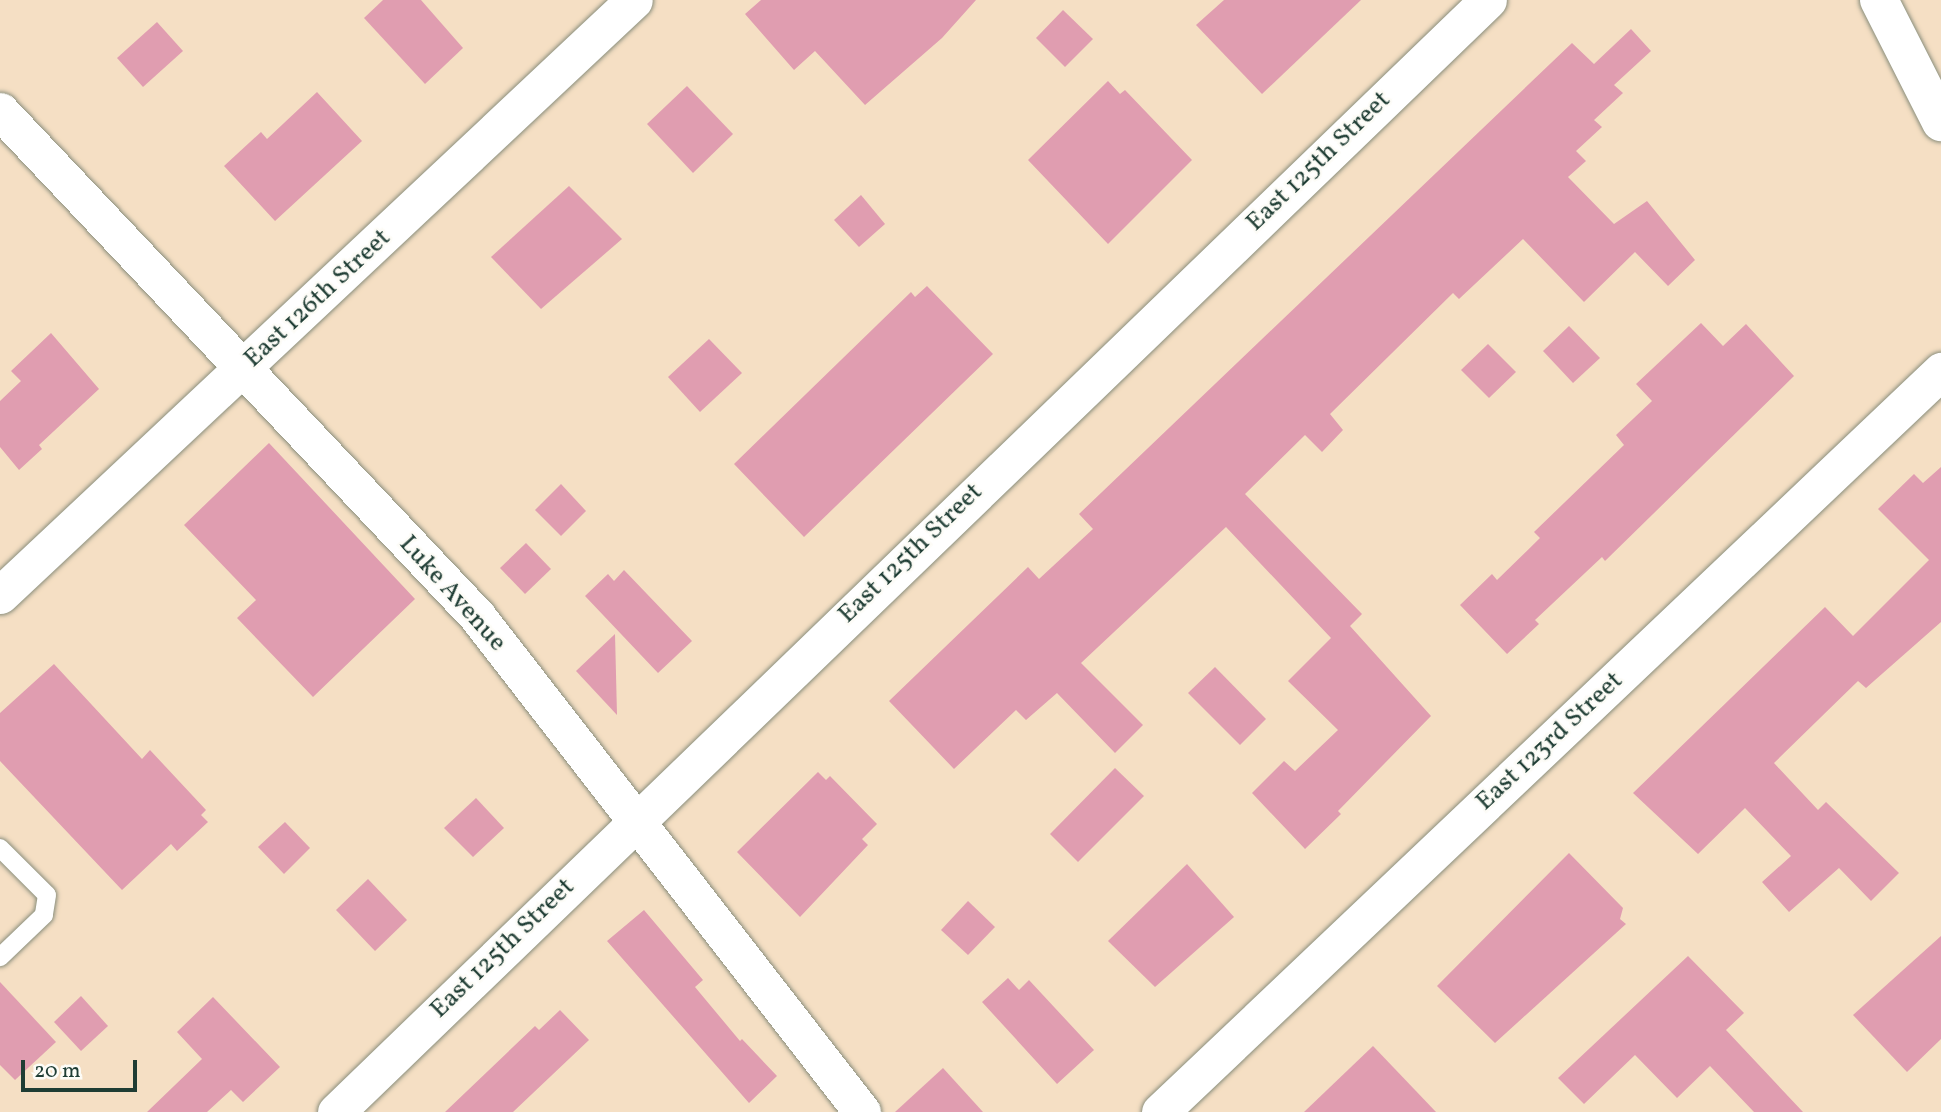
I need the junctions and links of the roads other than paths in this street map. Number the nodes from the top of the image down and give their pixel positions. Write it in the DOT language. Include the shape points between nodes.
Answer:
graph roads {
  1 [pos="634,0"];
  2 [pos="1488,0"];
  3 [pos="1879,0"];
  4 [pos="0,111"];
  5 [pos="1941,122"];
  6 [pos="242,370"];
  7 [pos="1941,371"];
  8 [pos="0,595"];
  9 [pos="632,822"];
  10 [pos="0,848"];
  11 [pos="0,957"];
  12 [pos="336,1112"];
  13 [pos="862,1112"];
  14 [pos="1160,1112"];
  1 -- 6 [label="street, East 126th Street"];
  2 -- 9 [label="street, East 125th Street"];
  3 -- 5 [label="main road"];
  4 -- 6 [label="street, Luke Avenue"];
  6 -- 8 [label="street, East 126th Street"];
  6 -- 9 [label="street, Luke Avenue" via="477,616"];
  7 -- 14 [label="street, East 123rd Street"];
  9 -- 12 [label="street, East 125th Street"];
  9 -- 13 [label="street, Luke Avenue"];
  10 -- 11 [label="lane" via="47,895 44,915"];
}
